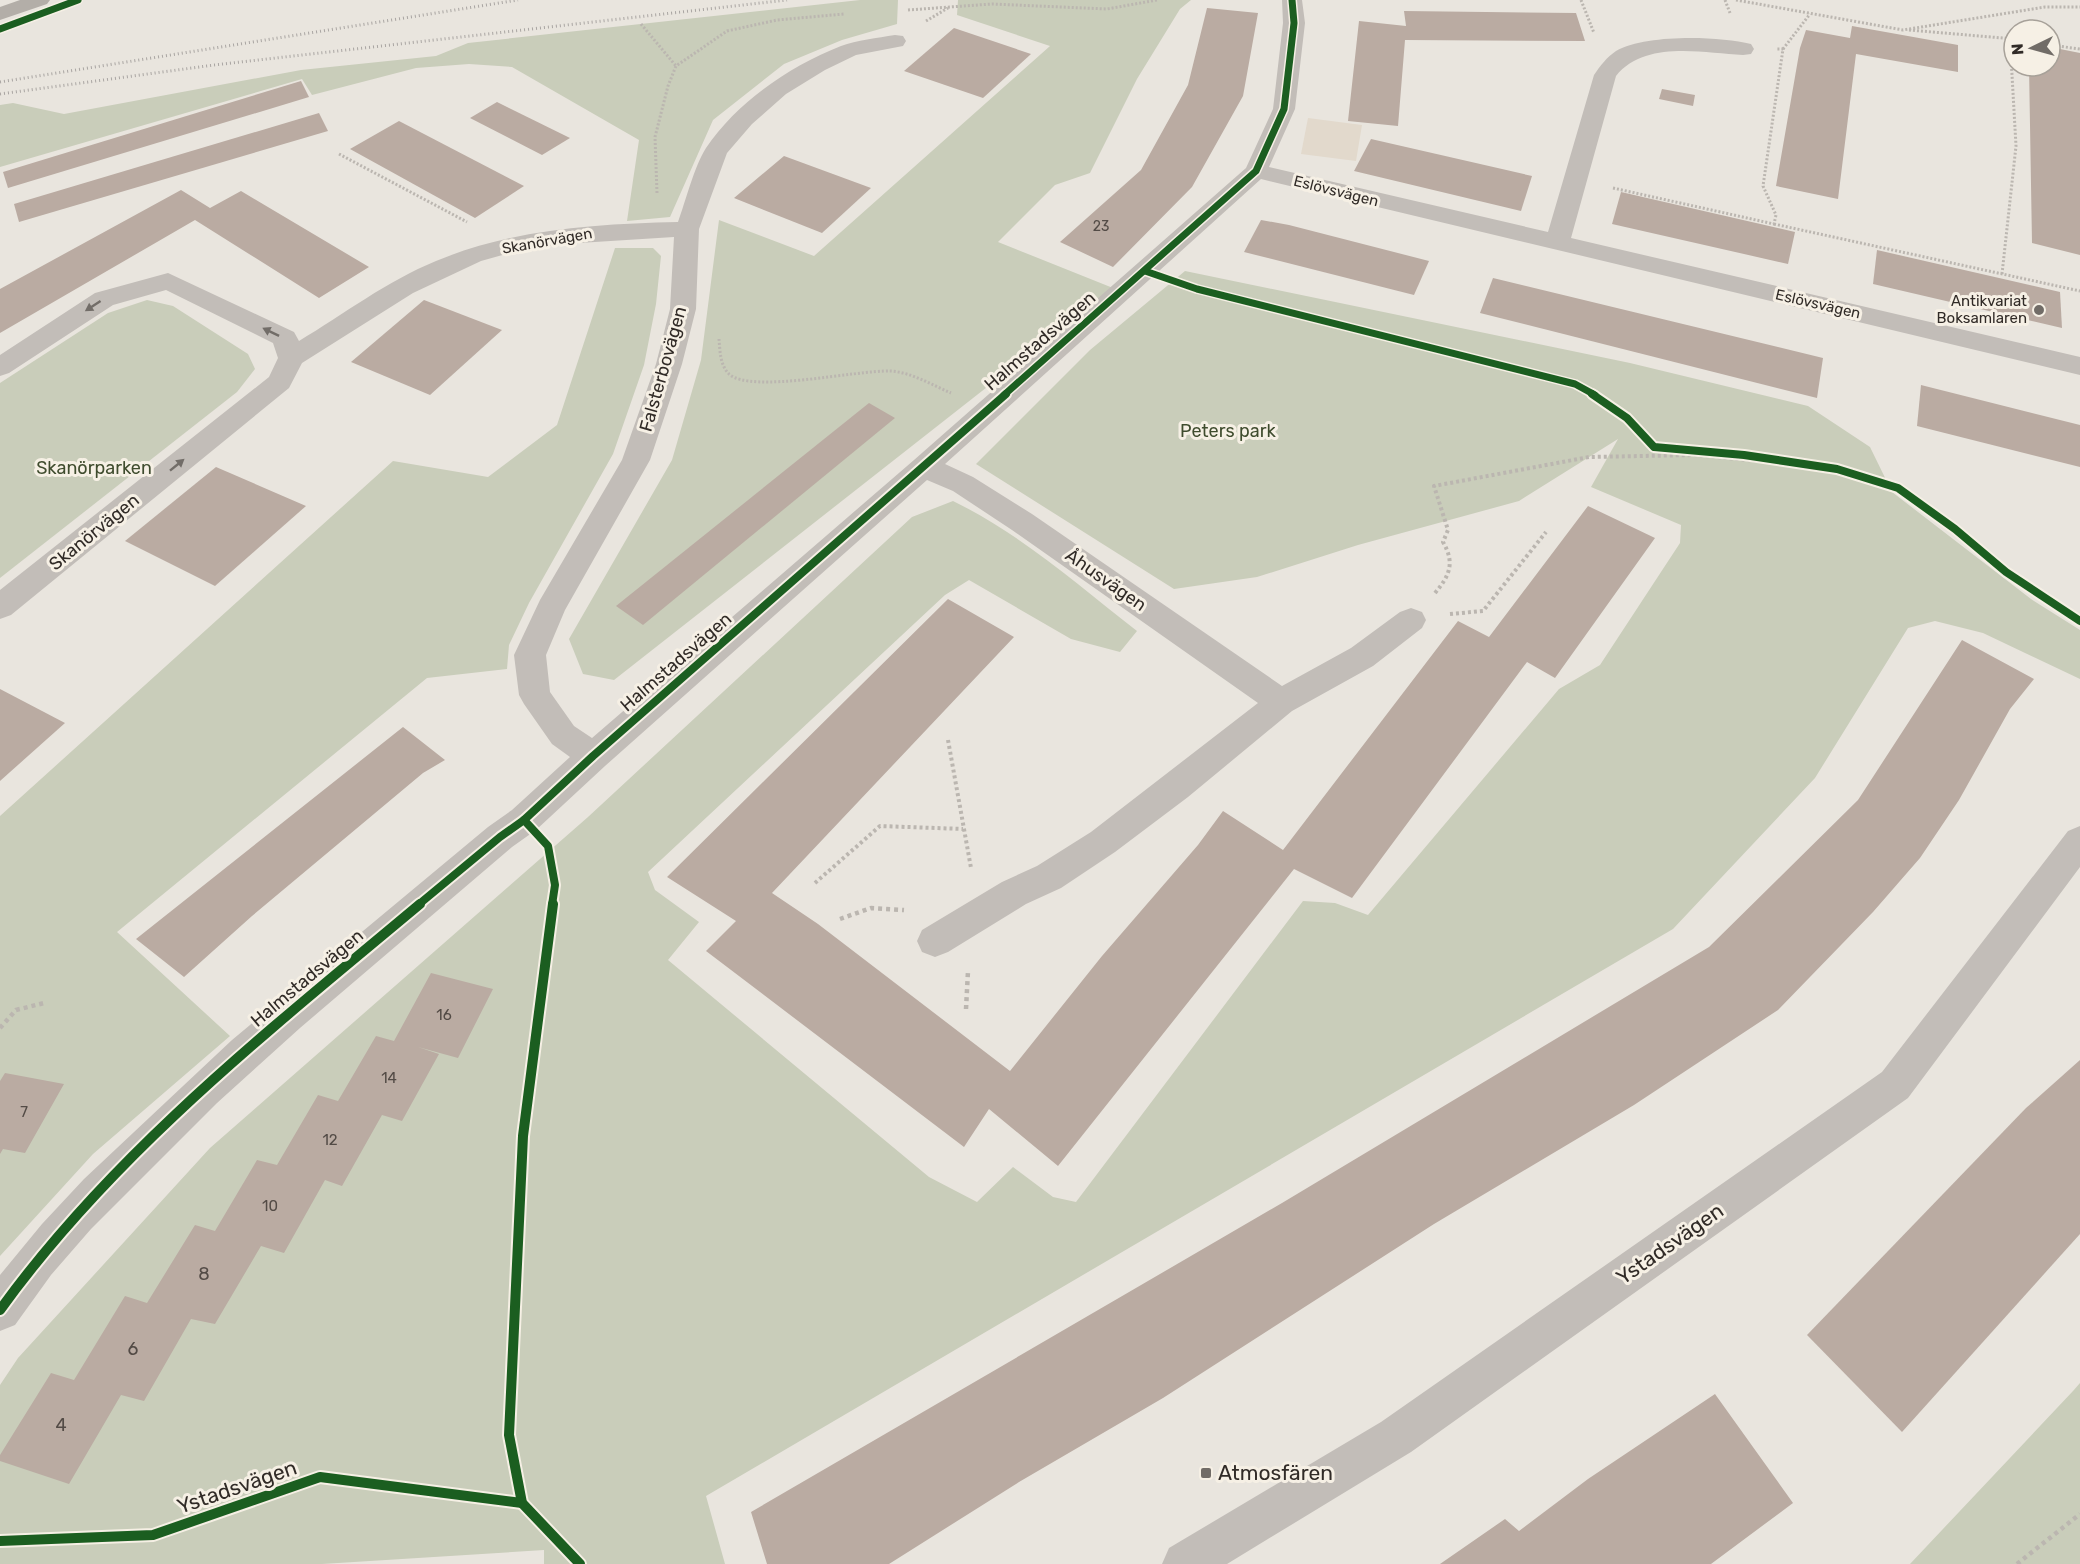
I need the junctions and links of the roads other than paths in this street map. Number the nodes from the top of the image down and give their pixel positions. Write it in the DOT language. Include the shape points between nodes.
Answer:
graph roads {
  1 [pos="40,0"];
  2 [pos="1292,0"];
  3 [pos="0,14"];
  4 [pos="895,41"];
  5 [pos="1743,49"];
  6 [pos="1256,171"];
  7 [pos="673,229"];
  8 [pos="1557,243"];
  9 [pos="291,358"];
  10 [pos="2080,366"];
  11 [pos="0,367"];
  12 [pos="924,467"];
  13 [pos="0,607"];
  14 [pos="1411,620"];
  15 [pos="1281,702"];
  16 [pos="593,756"];
  17 [pos="2080,842"];
  18 [pos="943,935"];
  19 [pos="0,1311"];
  20 [pos="1185,1564"];
  1 -- 3 [label="street"];
  2 -- 6 [label="street, Halmstadsvägen" via="1294,23 1284,109"];
  4 -- 7 [label="street, Falsterbovägen" via="850,50 778,89 716,151"];
  5 -- 8 [label="street" via="1669,46 1618,59 1605,75"];
  6 -- 8 [label="street, Eslövsvägen"];
  6 -- 12 [label="street, Halmstadsvägen"];
  7 -- 9 [label="street, Skanörvägen" via="604,231 513,244 445,266 397,291"];
  7 -- 16 [label="street, Falsterbovägen" via="683,309 669,364 636,460 551,608 530,655 536,695 563,735"];
  8 -- 10 [label="street, Eslövsvägen"];
  9 -- 11 [label="street, one-way" via="285,338 168,281 104,299"];
  13 -- 9 [label="street, Skanörvägen, one-way" via="280,382"];
  12 -- 15 [label="street, Åhusvägen" via="963,484 1022,522"];
  12 -- 16 [label="street, Halmstadsvägen"];
  14 -- 15 [label="street" via="1362,657"];
  15 -- 18 [label="street" via="1103,842 1050,877"];
  16 -- 19 [label="street, Halmstadsvägen" via="524,820 221,1072 106,1182 25,1273"];
  17 -- 20 [label="street, Ystadsvägen" via="1895,1085 1396,1437"];
}
